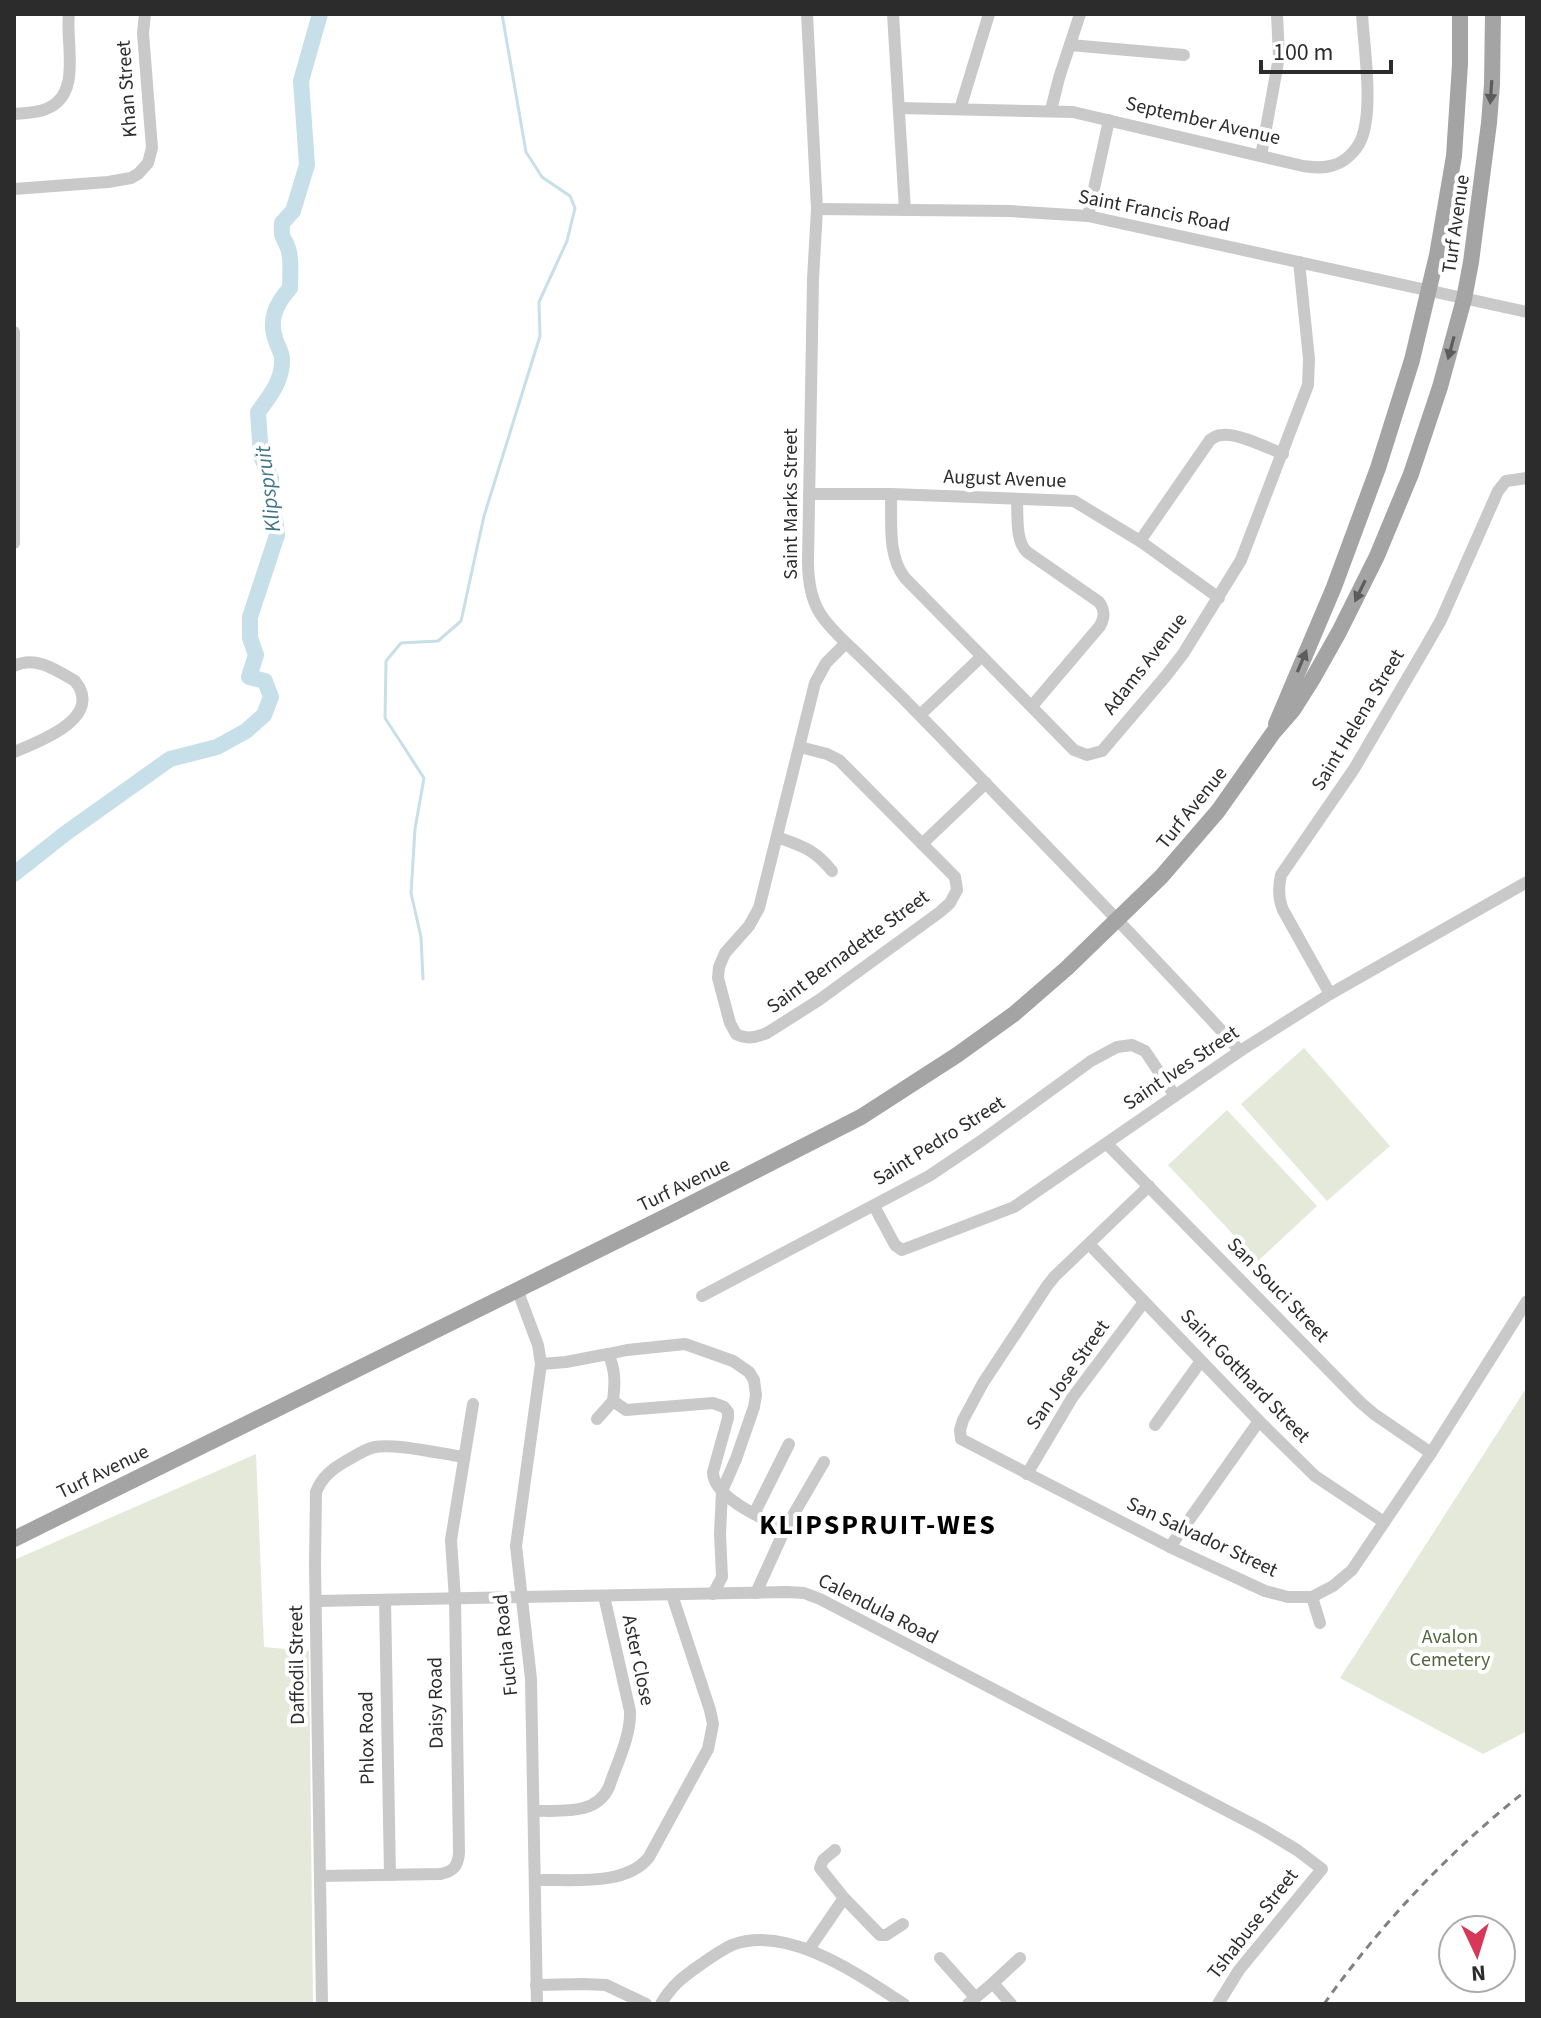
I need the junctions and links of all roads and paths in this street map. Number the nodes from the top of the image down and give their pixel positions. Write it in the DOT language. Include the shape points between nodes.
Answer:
graph roads {
  1 [pos="69,14"];
  2 [pos="145,14"];
  3 [pos="807,14"];
  4 [pos="893,14"];
  5 [pos="989,14"];
  6 [pos="1080,14"];
  7 [pos="1277,14"];
  8 [pos="1362,14"];
  9 [pos="1460,14"];
  10 [pos="1493,14"];
  11 [pos="1070,45"];
  12 [pos="1184,55"];
  13 [pos="899,108"];
  14 [pos="960,109"];
  15 [pos="1051,110"];
  16 [pos="14,114"];
  17 [pos="1109,120"];
  18 [pos="1261,156"];
  19 [pos="14,189"];
  20 [pos="817,209"];
  21 [pos="905,210"];
  22 [pos="1088,216"];
  23 [pos="1299,262"];
  24 [pos="1430,292"];
  25 [pos="1464,299"];
  26 [pos="1527,312"];
  27 [pos="14,332"];
  28 [pos="1283,454"];
  29 [pos="1527,478"];
  30 [pos="809,494"];
  31 [pos="891,494"];
  32 [pos="1017,499"];
  33 [pos="1140,541"];
  34 [pos="14,543"];
  35 [pos="1219,598"];
  36 [pos="846,643"];
  37 [pos="981,657"];
  38 [pos="14,666"];
  39 [pos="1032,706"];
  40 [pos="920,715"];
  41 [pos="1273,733"];
  42 [pos="800,747"];
  43 [pos="14,752"];
  44 [pos="986,783"];
  45 [pos="777,837"];
  46 [pos="922,844"];
  47 [pos="832,871"];
  48 [pos="1527,882"];
  49 [pos="1118,919"];
  50 [pos="1330,994"];
  51 [pos="1240,1051"];
  52 [pos="1175,1096"];
  53 [pos="1107,1144"];
  54 [pos="1149,1186"];
  55 [pos="874,1206"];
  56 [pos="1089,1244"];
  57 [pos="517,1289"];
  58 [pos="702,1296"];
  59 [pos="1527,1301"];
  60 [pos="1144,1302"];
  61 [pos="608,1354"];
  62 [pos="1201,1361"];
  63 [pos="541,1364"];
  64 [pos="613,1401"];
  65 [pos="473,1404"];
  66 [pos="597,1419"];
  67 [pos="1259,1421"];
  68 [pos="1155,1425"];
  69 [pos="789,1444"];
  70 [pos="1431,1453"];
  71 [pos="464,1457"];
  72 [pos="824,1462"];
  73 [pos="1027,1474"];
  74 [pos="722,1491"];
  75 [pos="754,1514"];
  76 [pos="1384,1522"];
  77 [pos="785,1529"];
  78 [pos="14,1539"];
  79 [pos="1170,1547"];
  80 [pos="756,1593"];
  81 [pos="713,1594"];
  82 [pos="672,1595"];
  83 [pos="604,1596"];
  84 [pos="521,1597"];
  85 [pos="1312,1597"];
  86 [pos="455,1599"];
  87 [pos="385,1600"];
  88 [pos="316,1601"];
  89 [pos="1320,1623"];
  90 [pos="534,1811"];
  91 [pos="835,1850"];
  92 [pos="1322,1869"];
  93 [pos="390,1875"];
  94 [pos="321,1876"];
  95 [pos="535,1880"];
  96 [pos="844,1898"];
  97 [pos="903,1924"];
  98 [pos="809,1949"];
  99 [pos="940,1958"];
  100 [pos="1020,1958"];
  101 [pos="993,1983"];
  102 [pos="536,1985"];
  103 [pos="972,2001"];
  104 [pos="322,2004"];
  105 [pos="537,2004"];
  106 [pos="646,2004"];
  107 [pos="661,2004"];
  108 [pos="904,2004"];
  109 [pos="1011,2004"];
  110 [pos="1218,2004"];
  1 -- 16 [label="street" via="66,91 46,110"];
  2 -- 19 [label="street, Khan Street" via="152,148 148,163 120,181"];
  3 -- 20 [label="street, Saint Marks Street"];
  4 -- 13 [label="street"];
  5 -- 14 [label="street"];
  6 -- 11 [label="street"];
  7 -- 18 [label="street" via="1279,57"];
  8 -- 18 [label="street, September Avenue" via="1367,93 1360,142 1349,157 1320,168"];
  9 -- 24 [label="main road, Turf Avenue" via="1454,156"];
  10 -- 25 [label="main road, Turf Avenue, one-way" via="1489,123"];
  11 -- 12 [label="street"];
  11 -- 15 [label="street"];
  13 -- 14 [label="street, September Avenue"];
  13 -- 21 [label="street"];
  14 -- 15 [label="street, September Avenue"];
  15 -- 17 [label="street, September Avenue"];
  17 -- 18 [label="street, September Avenue"];
  17 -- 22 [label="street"];
  20 -- 21 [label="street, Saint Francis Road"];
  20 -- 30 [label="street, Saint Marks Street"];
  21 -- 22 [label="street, Saint Francis Road"];
  22 -- 23 [label="street, Saint Francis Road"];
  23 -- 24 [label="street, Saint Francis Road"];
  23 -- 28 [label="street, Adams Avenue" via="1309,374"];
  24 -- 25 [label="street, Saint Francis Road"];
  41 -- 24 [label="main road, Turf Avenue, one-way" via="1383,454"];
  25 -- 26 [label="street"];
  25 -- 41 [label="main road, Turf Avenue, one-way" via="1426,433 1377,556 1312,680"];
  27 -- 34 [label="street"];
  28 -- 33 [label="street" via="1232,435 1210,440"];
  28 -- 35 [label="street, Adams Avenue" via="1249,543"];
  29 -- 50 [label="street, Saint Helena Street" via="1506,481 1498,491 1441,620 1354,769 1281,875 1283,910"];
  30 -- 31 [label="street, August Avenue"];
  30 -- 36 [label="street, Saint Marks Street" via="811,591 822,618"];
  31 -- 32 [label="street, August Avenue"];
  31 -- 37 [label="street, Adams Avenue" via="893,553 901,573"];
  32 -- 33 [label="street, August Avenue" via="1074,501"];
  32 -- 39 [label="street" via="1022,547 1099,602 1104,614 1100,626"];
  33 -- 35 [label="street, August Avenue"];
  35 -- 39 [label="street, Adams Avenue" via="1183,654 1102,751 1087,755 1074,750"];
  36 -- 40 [label="street, Saint Marks Street"];
  36 -- 42 [label="street, Saint Bernadette Street" via="815,683"];
  37 -- 39 [label="street, Adams Avenue"];
  37 -- 40 [label="street"];
  38 -- 43 [label="street" via="39,663 75,681 81,695 79,710 64,728"];
  40 -- 44 [label="street, Saint Marks Street"];
  41 -- 49 [label="main road, Turf Avenue" via="1186,850"];
  42 -- 45 [label="street, Saint Bernadette Street"];
  42 -- 46 [label="street" via="839,760"];
  44 -- 46 [label="street"];
  44 -- 49 [label="street, Saint Marks Street"];
  45 -- 46 [label="street, Saint Bernadette Street" via="759,908 719,967 732,1030 746,1037 779,1027 950,903 957,890 955,877"];
  45 -- 47 [label="street" via="810,849"];
  48 -- 50 [label="street, Saint Ives Street"];
  49 -- 51 [label="street, Saint Marks Street"];
  49 -- 57 [label="main road, Turf Avenue" via="1014,1014 898,1094 809,1145"];
  50 -- 51 [label="street, Saint Ives Street"];
  51 -- 52 [label="street, Saint Ives Street"];
  52 -- 53 [label="street, Saint Ives Street"];
  52 -- 55 [label="street, Saint Pedro Street" via="1145,1051 1132,1045 1117,1047 939,1170"];
  53 -- 54 [label="street, San Souci Street"];
  53 -- 55 [label="street, Saint Ives Street" via="1014,1207 907,1250 897,1248"];
  54 -- 56 [label="street"];
  54 -- 70 [label="street, San Souci Street" via="1360,1402"];
  55 -- 58 [label="street, Saint Pedro Street"];
  56 -- 60 [label="street, Saint Gotthard Street"];
  56 -- 73 [label="street, San Salvador Street" via="1047,1286 963,1420 962,1441"];
  57 -- 63 [label="street, Fuchia Road"];
  57 -- 78 [label="main road, Turf Avenue"];
  59 -- 70 [label="street"];
  60 -- 62 [label="street, Saint Gotthard Street"];
  60 -- 73 [label="street, San Jose Street" via="1072,1398"];
  61 -- 63 [label="street"];
  61 -- 64 [label="street" via="615,1375"];
  61 -- 74 [label="street" via="685,1344 749,1372 754,1407"];
  62 -- 67 [label="street, Saint Gotthard Street"];
  62 -- 68 [label="street"];
  63 -- 84 [label="street, Fuchia Road" via="516,1536"];
  64 -- 66 [label="street"];
  64 -- 74 [label="street" via="626,1410 713,1403 727,1410 712,1473"];
  65 -- 71 [label="street, Daisy Road"];
  67 -- 76 [label="street, Saint Gotthard Street" via="1315,1476"];
  67 -- 79 [label="street"];
  69 -- 75 [label="street"];
  70 -- 76 [label="street"];
  71 -- 86 [label="street, Daisy Road" via="451,1540"];
  71 -- 88 [label="street, Daffodil Street" via="374,1447 327,1474 315,1498"];
  72 -- 77 [label="street"];
  73 -- 79 [label="street, San Salvador Street"];
  74 -- 75 [label="street"];
  74 -- 81 [label="street" via="722,1577"];
  75 -- 77 [label="street"];
  76 -- 85 [label="street" via="1352,1570"];
  77 -- 80 [label="street"];
  79 -- 85 [label="street, San Salvador Street" via="1272,1593"];
  80 -- 81 [label="street, Calendula Road"];
  80 -- 92 [label="street, Calendula Road" via="796,1592 820,1599 1262,1829"];
  81 -- 82 [label="street, Calendula Road"];
  82 -- 83 [label="street, Calendula Road"];
  82 -- 95 [label="street" via="712,1717 708,1749 638,1868 606,1878"];
  83 -- 84 [label="street, Calendula Road"];
  83 -- 90 [label="street, Aster Close" via="630,1711 626,1737 609,1787 597,1804"];
  84 -- 86 [label="street, Calendula Road"];
  84 -- 90 [label="street, Fuchia Road" via="531,1679"];
  85 -- 89 [label="street"];
  86 -- 87 [label="street, Calendula Road"];
  86 -- 93 [label="street, Daisy Road" via="458,1858 445,1874"];
  87 -- 88 [label="street, Calendula Road"];
  87 -- 93 [label="street, Phlox Road"];
  88 -- 94 [label="street, Daffodil Street"];
  90 -- 95 [label="street, Fuchia Road"];
  91 -- 96 [label="street" via="820,1868"];
  92 -- 110 [label="street, Tshabuse Street" via="1239,1970"];
  93 -- 94 [label="street, Daisy Road"];
  94 -- 104 [label="street, Daffodil Street"];
  95 -- 102 [label="street, Fuchia Road"];
  96 -- 97 [label="street" via="882,1936"];
  96 -- 98 [label="street"];
  98 -- 107 [label="street" via="777,1942 734,1945 677,1982"];
  98 -- 108 [label="street"];
  99 -- 103 [label="street"];
  100 -- 101 [label="street"];
  101 -- 103 [label="street"];
  101 -- 109 [label="street"];
  102 -- 105 [label="street, Fuchia Road"];
  102 -- 106 [label="street" via="606,1985"];
}
